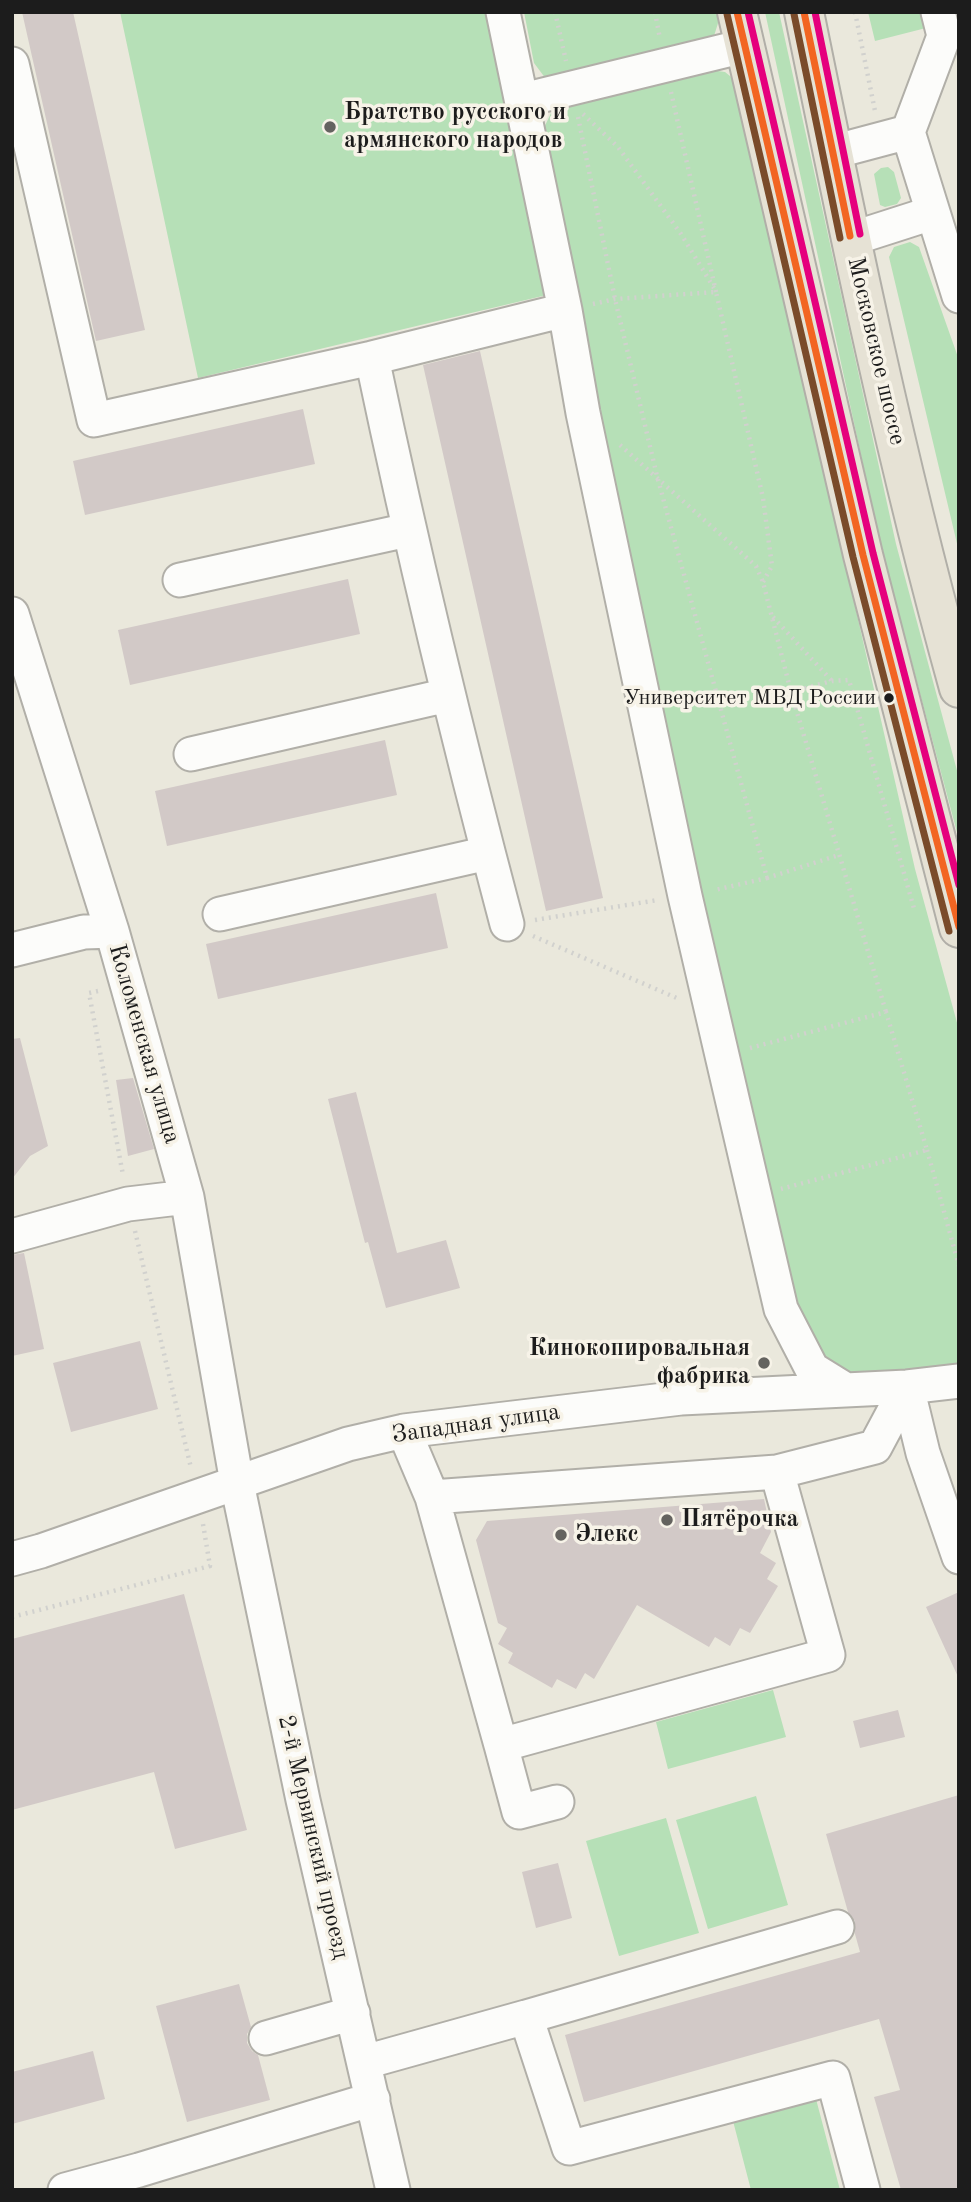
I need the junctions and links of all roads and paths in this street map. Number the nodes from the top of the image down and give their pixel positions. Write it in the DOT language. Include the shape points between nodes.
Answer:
graph roads {
  1 [pos="503,12"];
  2 [pos="555,12"];
  3 [pos="655,12"];
  4 [pos="804,12"];
  5 [pos="855,12"];
  6 [pos="939,12"];
  7 [pos="741,29"];
  8 [pos="12,64"];
  9 [pos="665,65"];
  10 [pos="572,88"];
  11 [pos="523,100"];
  12 [pos="895,136"];
  13 [pos="833,152"];
  14 [pos="932,213"];
  15 [pos="851,239"];
  16 [pos="716,292"];
  17 [pos="959,296"];
  18 [pos="615,299"];
  19 [pos="565,310"];
  20 [pos="372,358"];
  21 [pos="583,414"];
  22 [pos="657,476"];
  23 [pos="408,530"];
  24 [pos="180,580"];
  25 [pos="763,582"];
  26 [pos="12,614"];
  27 [pos="772,617"];
  28 [pos="832,681"];
  29 [pos="959,688"];
  30 [pos="791,692"];
  31 [pos="447,695"];
  32 [pos="191,754"];
  33 [pos="488,853"];
  34 [pos="839,855"];
  35 [pos="767,878"];
  36 [pos="685,896"];
  37 [pos="915,912"];
  38 [pos="220,914"];
  39 [pos="507,924"];
  40 [pos="959,928"];
  41 [pos="112,931"];
  42 [pos="12,950"];
  43 [pos="886,1012"];
  44 [pos="712,1013"];
  45 [pos="722,1056"];
  46 [pos="927,1150"];
  47 [pos="756,1196"];
  48 [pos="187,1198"];
  49 [pos="12,1236"];
  50 [pos="959,1266"];
  51 [pos="959,1381"];
  52 [pos="907,1387"];
  53 [pos="846,1390"];
  54 [pos="404,1431"];
  55 [pos="777,1472"];
  56 [pos="237,1483"];
  57 [pos="432,1497"];
  58 [pos="959,1557"];
  59 [pos="12,1559"];
  60 [pos="501,1745"];
  61 [pos="557,1802"];
  62 [pos="837,1927"];
  63 [pos="353,2013"];
  64 [pos="526,2017"];
  65 [pos="266,2038"];
  66 [pos="365,2062"];
  67 [pos="373,2099"];
  68 [pos="142,2180"];
  69 [pos="65,2190"];
  70 [pos="393,2190"];
  71 [pos="863,2190"];
  1 -- 11 [label="street"];
  2 -- 10 [label="path"];
  3 -- 9 [label="path"];
  4 -- 13 [label="main road, Московское шоссе"];
  5 -- 12 [label="path"];
  6 -- 12 [label="street" via="944,36"];
  7 -- 9 [label="street"];
  7 -- 40 [label="main road" via="863,555"];
  8 -- 20 [label="street" via="94,420"];
  9 -- 10 [label="street"];
  9 -- 16 [label="path"];
  10 -- 11 [label="street"];
  11 -- 19 [label="street"];
  12 -- 13 [label="street"];
  12 -- 14 [label="street"];
  13 -- 15 [label="main road, Московское шоссе"];
  14 -- 15 [label="street"];
  14 -- 17 [label="street"];
  15 -- 29 [label="main road, Московское шоссе" via="924,563"];
  16 -- 18 [label="path"];
  16 -- 18 [label="path" via="618,147 576,108"];
  16 -- 25 [label="path" via="766,520 772,566"];
  18 -- 19 [label="path"];
  18 -- 22 [label="path"];
  19 -- 20 [label="street"];
  19 -- 21 [label="street"];
  20 -- 23 [label="street"];
  21 -- 22 [label="path"];
  21 -- 36 [label="street"];
  22 -- 25 [label="path" via="756,566"];
  22 -- 35 [label="path"];
  23 -- 24 [label="street"];
  23 -- 31 [label="street"];
  25 -- 27 [label="path"];
  26 -- 41 [label="street, Коломенская улица"];
  27 -- 28 [label="path"];
  27 -- 30 [label="path"];
  28 -- 30 [label="path"];
  28 -- 37 [label="path" via="849,680"];
  30 -- 34 [label="path"];
  31 -- 32 [label="street"];
  31 -- 33 [label="street"];
  33 -- 38 [label="street"];
  33 -- 39 [label="street"];
  34 -- 35 [label="path"];
  34 -- 43 [label="path"];
  35 -- 36 [label="path"];
  36 -- 39 [label="path"];
  36 -- 44 [label="street"];
  39 -- 44 [label="path"];
  41 -- 42 [label="street" via="84,932"];
  41 -- 48 [label="street, Коломенская улица"];
  43 -- 45 [label="path"];
  43 -- 46 [label="path"];
  44 -- 45 [label="street"];
  45 -- 47 [label="street"];
  46 -- 47 [label="path"];
  46 -- 50 [label="path"];
  47 -- 53 [label="street" via="781,1309 812,1369"];
  48 -- 49 [label="street" via="128,1204"];
  48 -- 56 [label="street, Коломенская улица"];
  51 -- 52 [label="street, Западная улица"];
  52 -- 53 [label="street, Западная улица"];
  52 -- 55 [label="street" via="875,1447"];
  52 -- 58 [label="street" via="923,1453"];
  53 -- 54 [label="street, Западная улица" via="681,1398"];
  54 -- 56 [label="street, Западная улица" via="348,1444"];
  54 -- 57 [label="street"];
  55 -- 57 [label="street"];
  55 -- 60 [label="street" via="828,1655"];
  56 -- 59 [label="street, Западная улица"];
  56 -- 63 [label="street, 2-й Мервинский проезд"];
  57 -- 60 [label="street"];
  60 -- 61 [label="street" via="519,1812"];
  62 -- 64 [label="street"];
  63 -- 65 [label="street"];
  63 -- 66 [label="street, 2-й Мервинский проезд"];
  64 -- 66 [label="street"];
  64 -- 71 [label="street" via="569,2148 833,2078"];
  66 -- 67 [label="street, 2-й Мервинский проезд"];
  67 -- 68 [label="street"];
  67 -- 70 [label="street, 2-й Мервинский проезд"];
  68 -- 69 [label="street"];
}
